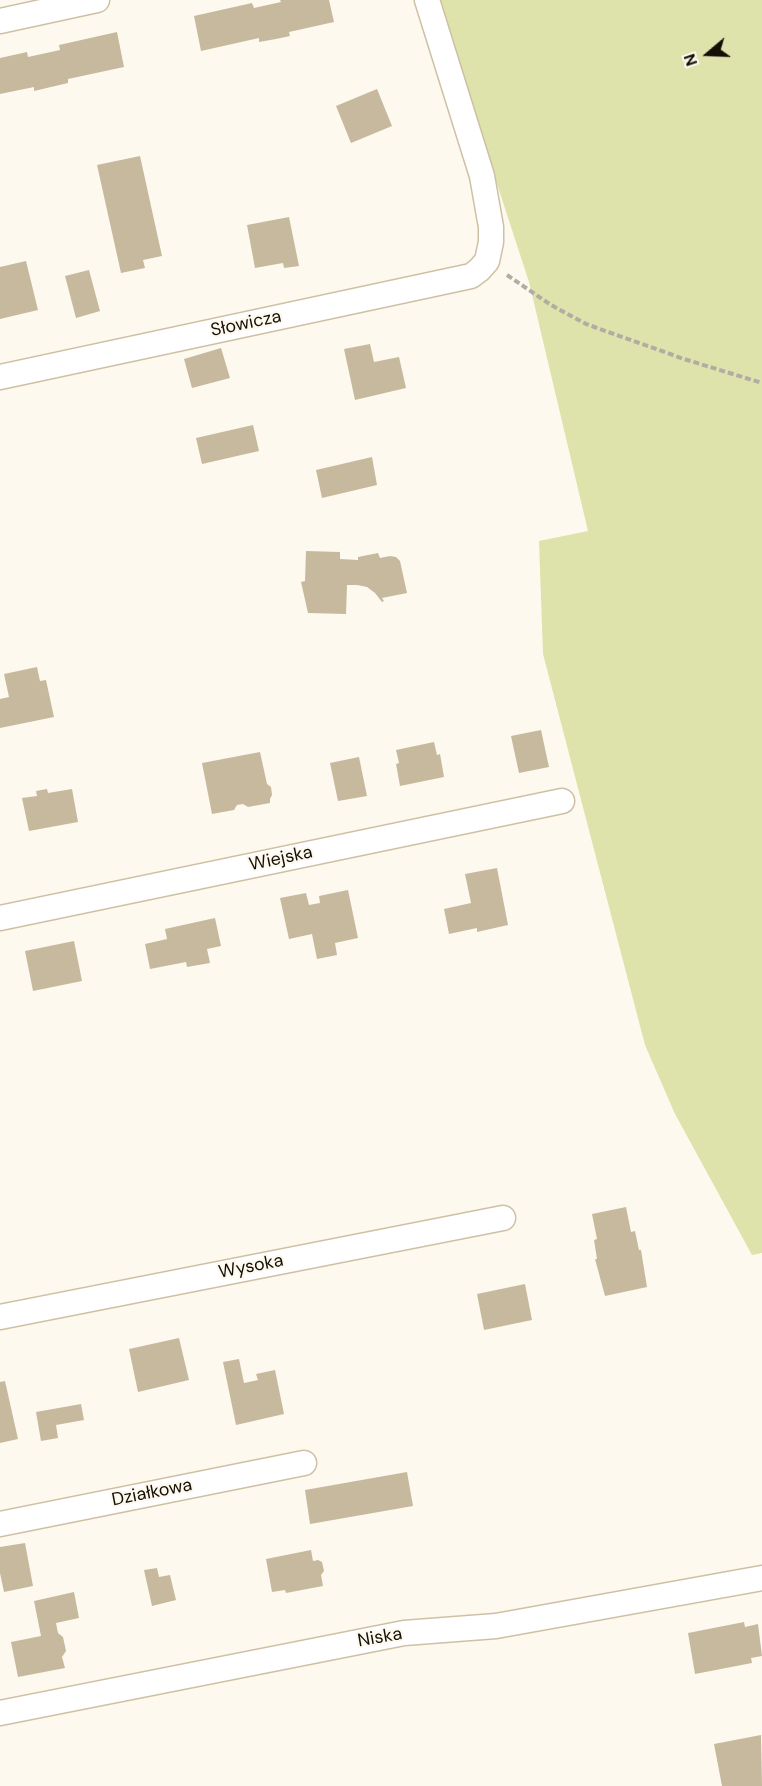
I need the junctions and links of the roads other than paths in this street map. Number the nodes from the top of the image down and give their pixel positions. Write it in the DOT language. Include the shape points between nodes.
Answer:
graph roads {
  1 [pos="97,0"];
  2 [pos="427,0"];
  3 [pos="0,21"];
  4 [pos="0,377"];
  5 [pos="562,801"];
  6 [pos="0,918"];
  7 [pos="503,1218"];
  8 [pos="0,1317"];
  9 [pos="304,1463"];
  10 [pos="0,1524"];
  11 [pos="762,1578"];
  12 [pos="0,1713"];
  1 -- 3 [label="street"];
  2 -- 4 [label="street, Słowicza" via="482,176 491,242 487,261 479,270 471,276"];
  5 -- 6 [label="street, Wiejska"];
  7 -- 8 [label="street, Wysoka"];
  9 -- 10 [label="street, Działkowa"];
  11 -- 12 [label="street, Niska" via="496,1626 404,1633"];
}
